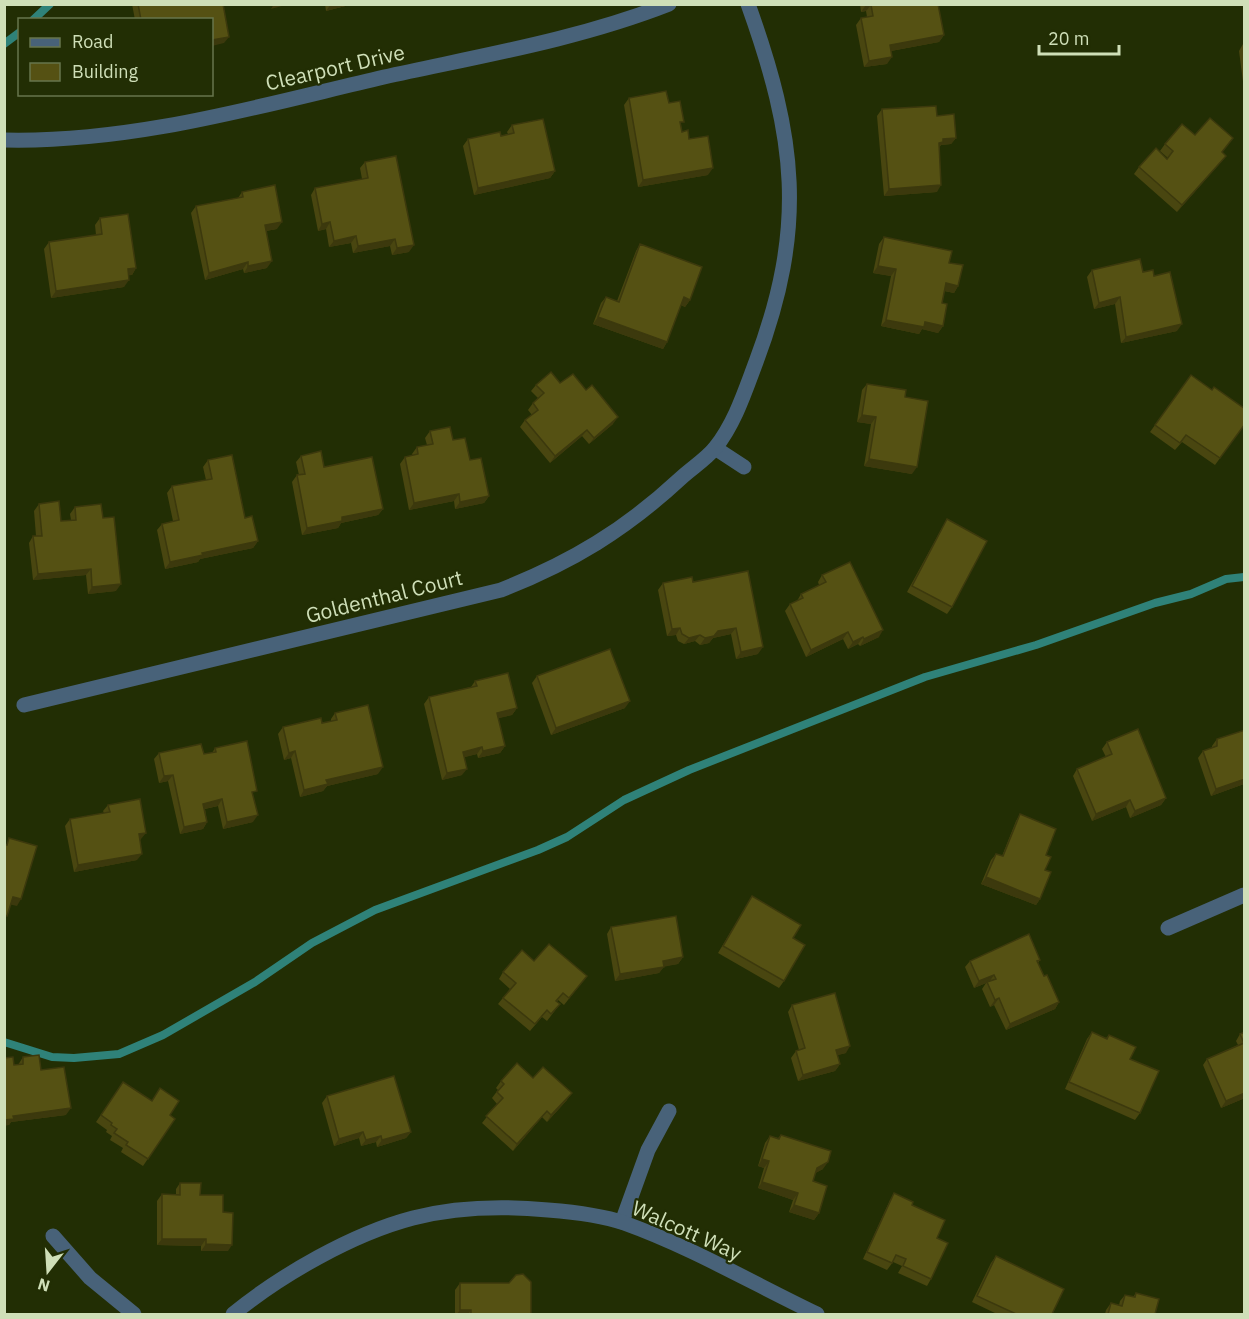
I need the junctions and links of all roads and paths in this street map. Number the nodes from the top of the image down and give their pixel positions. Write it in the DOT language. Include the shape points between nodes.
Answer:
graph roads {
  1 [pos="669,4"];
  2 [pos="748,4"];
  3 [pos="4,140"];
  4 [pos="715,448"];
  5 [pos="744,467"];
  6 [pos="24,705"];
  7 [pos="1245,895"];
  8 [pos="1168,928"];
  9 [pos="669,1111"];
  10 [pos="622,1222"];
  11 [pos="53,1236"];
  12 [pos="134,1314"];
  13 [pos="233,1314"];
  14 [pos="817,1314"];
  1 -- 3 [label="street, Clearport Drive" via="590,31 195,120 109,136"];
  2 -- 4 [label="street, Goldenthal Court" via="783,118 789,165 788,234 781,279 765,336 738,410"];
  4 -- 5 [label="street"];
  4 -- 6 [label="street, Goldenthal Court" via="666,492 593,547 552,570 501,590"];
  7 -- 8 [label="street"];
  9 -- 10 [label="street" via="648,1150"];
  10 -- 13 [label="street, Walcott Way" via="570,1211 527,1208 484,1208 412,1218 352,1241"];
  10 -- 14 [label="street, Walcott Way"];
  11 -- 12 [label="street" via="90,1278"];
}
